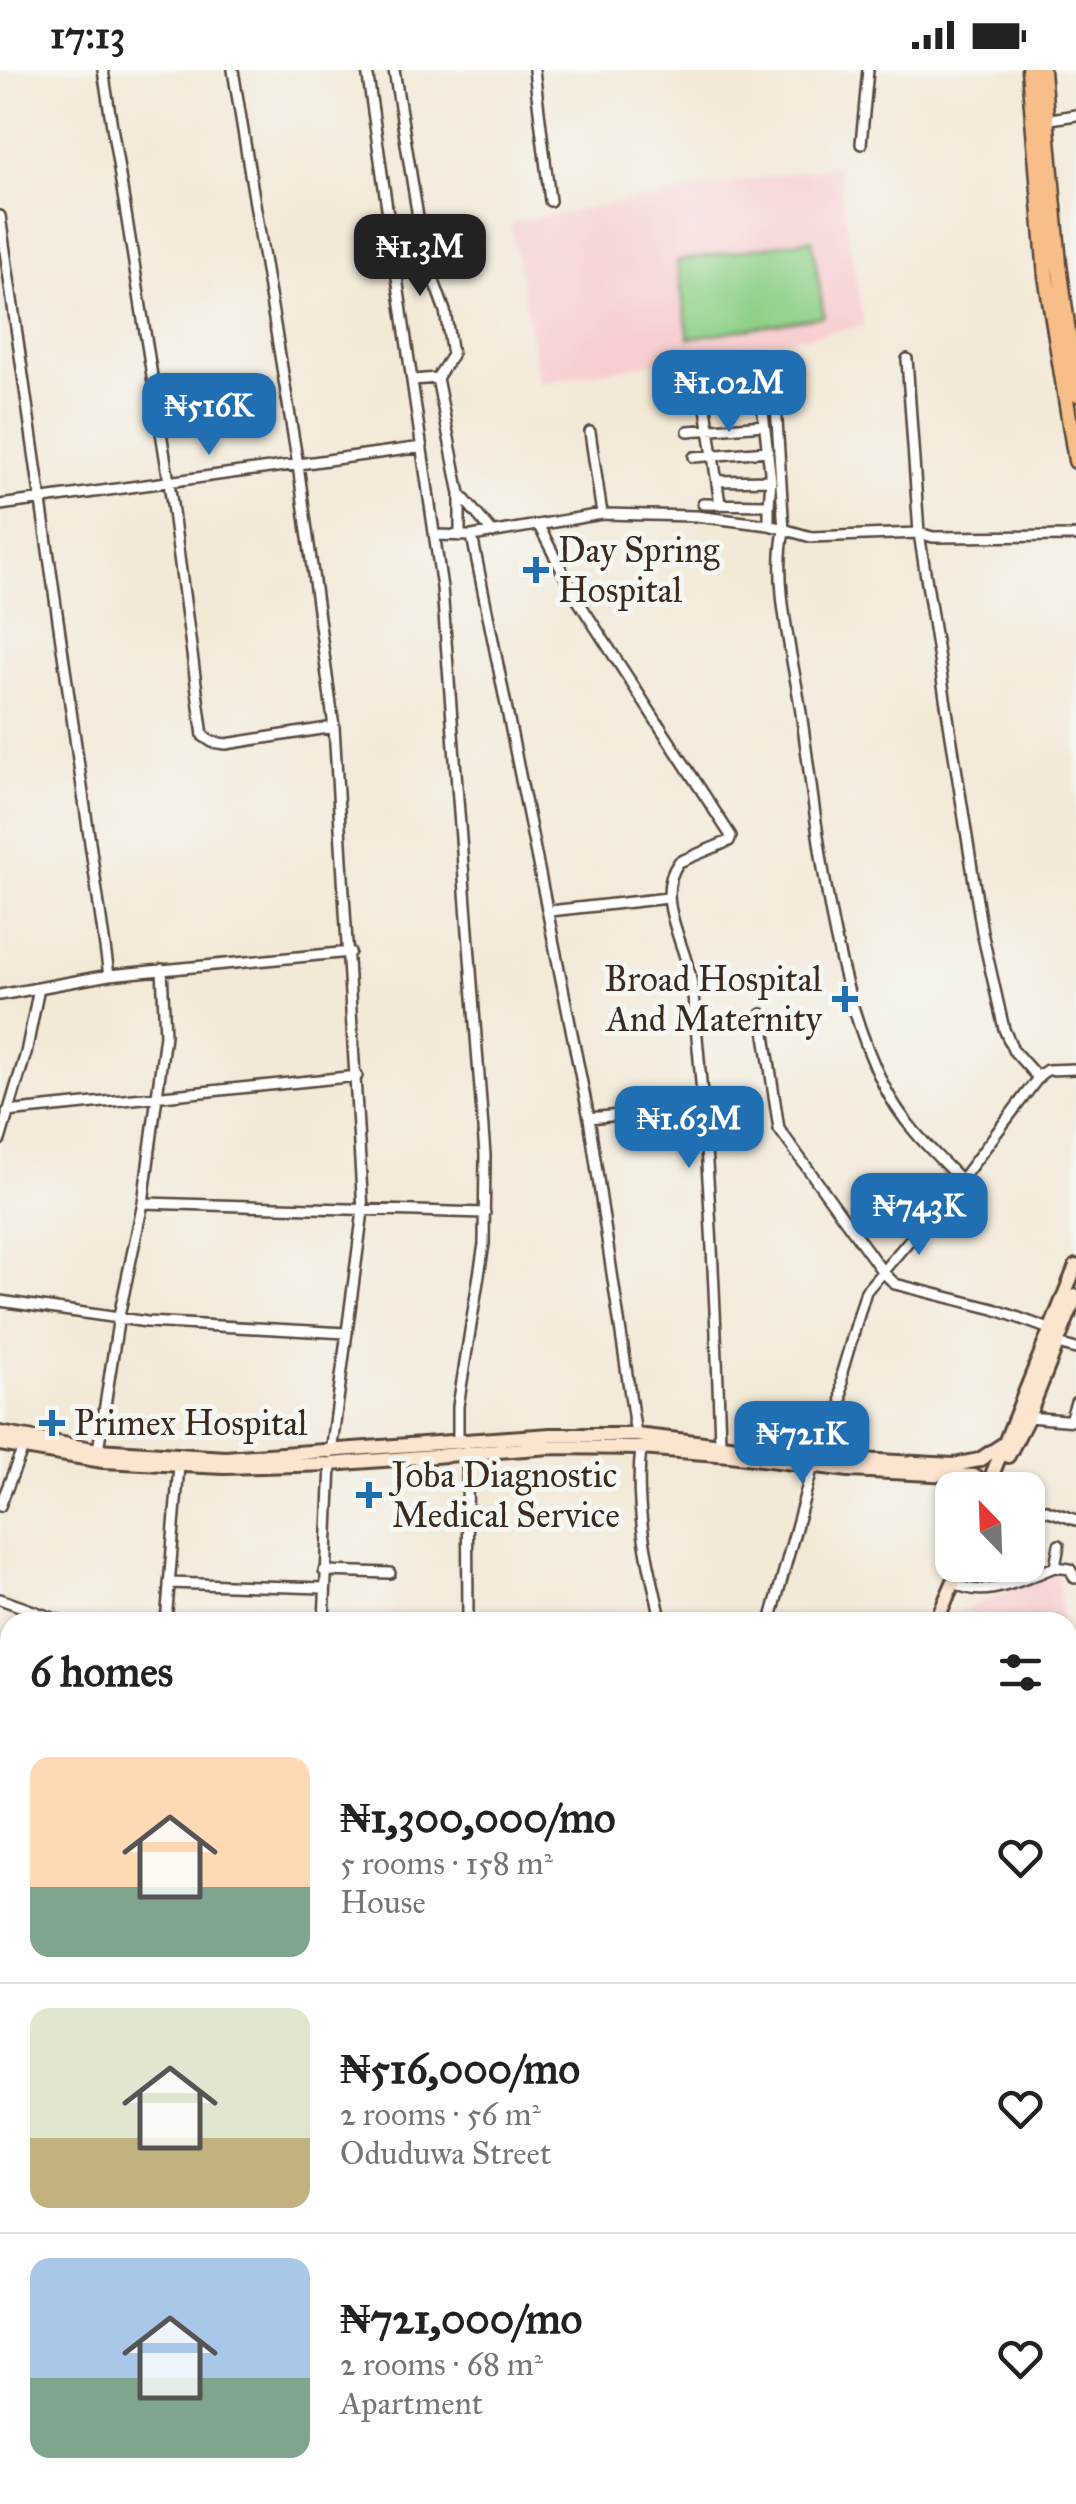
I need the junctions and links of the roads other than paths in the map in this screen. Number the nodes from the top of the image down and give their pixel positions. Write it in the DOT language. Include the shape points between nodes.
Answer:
graph roads {
  1 [pos="104,70"];
  2 [pos="233,70"];
  3 [pos="367,70"];
  4 [pos="394,70"];
  5 [pos="534,70"];
  6 [pos="868,70"];
  7 [pos="1029,70"];
  8 [pos="1042,70"];
  9 [pos="1076,115"];
  10 [pos="1039,120"];
  11 [pos="861,144"];
  12 [pos="550,201"];
  13 [pos="0,216"];
  14 [pos="907,359"];
  15 [pos="438,378"];
  16 [pos="412,380"];
  17 [pos="775,389"];
  18 [pos="1076,394"];
  19 [pos="764,425"];
  20 [pos="709,430"];
  21 [pos="688,431"];
  22 [pos="590,432"];
  23 [pos="422,447"];
  24 [pos="767,451"];
  25 [pos="713,456"];
  26 [pos="694,457"];
  27 [pos="1076,461"];
  28 [pos="298,465"];
  29 [pos="770,480"];
  30 [pos="717,481"];
  31 [pos="168,482"];
  32 [pos="460,494"];
  33 [pos="42,502"];
  34 [pos="702,504"];
  35 [pos="720,504"];
  36 [pos="0,505"];
  37 [pos="769,506"];
  38 [pos="602,514"];
  39 [pos="539,526"];
  40 [pos="769,526"];
  41 [pos="784,531"];
  42 [pos="493,533"];
  43 [pos="918,533"];
  44 [pos="436,535"];
  45 [pos="460,536"];
  46 [pos="472,536"];
  47 [pos="1076,536"];
  48 [pos="334,727"];
  49 [pos="668,898"];
  50 [pos="550,911"];
  51 [pos="350,952"];
  52 [pos="162,969"];
  53 [pos="109,976"];
  54 [pos="39,988"];
  55 [pos="0,995"];
  56 [pos="762,1014"];
  57 [pos="1076,1069"];
  58 [pos="357,1076"];
  59 [pos="1038,1078"];
  60 [pos="158,1095"];
  61 [pos="704,1107"];
  62 [pos="7,1112"];
  63 [pos="589,1118"];
  64 [pos="0,1140"];
  65 [pos="961,1180"];
  66 [pos="143,1203"];
  67 [pos="363,1211"];
  68 [pos="485,1213"];
  69 [pos="1076,1266"];
  70 [pos="882,1271"];
  71 [pos="1076,1296"];
  72 [pos="0,1301"];
  73 [pos="119,1316"];
  74 [pos="1052,1330"];
  75 [pos="346,1333"];
  76 [pos="1058,1344"];
  77 [pos="1076,1350"];
  78 [pos="1076,1402"];
  79 [pos="1028,1417"];
  80 [pos="1073,1421"];
  81 [pos="0,1434"];
  82 [pos="638,1442"];
  83 [pos="720,1442"];
  84 [pos="1005,1443"];
  85 [pos="0,1444"];
  86 [pos="462,1446"];
  87 [pos="23,1448"];
  88 [pos="98,1450"];
  89 [pos="331,1458"];
  90 [pos="841,1458"];
  91 [pos="979,1460"];
  92 [pos="225,1462"];
  93 [pos="179,1466"];
  94 [pos="814,1466"];
  95 [pos="987,1472"];
  96 [pos="996,1472"];
  97 [pos="998,1472"];
  98 [pos="935,1474"];
  99 [pos="0,1506"];
  100 [pos="1045,1510"];
  101 [pos="1076,1520"];
  102 [pos="1059,1545"];
  103 [pos="1055,1567"];
  104 [pos="1045,1571"];
  105 [pos="324,1572"];
  106 [pos="390,1573"];
  107 [pos="1075,1578"];
  108 [pos="951,1582"];
  109 [pos="954,1582"];
  110 [pos="1013,1582"];
  111 [pos="168,1583"];
  112 [pos="324,1588"];
  113 [pos="0,1599"];
  114 [pos="36,1612"];
  115 [pos="167,1612"];
  116 [pos="324,1612"];
  117 [pos="468,1612"];
  118 [pos="659,1612"];
  119 [pos="773,1612"];
  120 [pos="937,1612"];
  121 [pos="938,1612"];
  1 -- 31 [label="street"];
  2 -- 28 [label="street"];
  3 -- 16 [label="street"];
  4 -- 15 [label="street" via="424,254 445,311 452,355"];
  5 -- 12 [label="street"];
  6 -- 11 [label="street"];
  7 -- 10 [label="main road"];
  8 -- 10 [label="main road"];
  9 -- 10 [label="street"];
  10 -- 18 [label="main road"];
  10 -- 27 [label="main road" via="1046,276"];
  13 -- 33 [label="street"];
  14 -- 43 [label="street"];
  15 -- 16 [label="street"];
  15 -- 32 [label="street"];
  16 -- 23 [label="street"];
  17 -- 41 [label="street"];
  19 -- 20 [label="street"];
  19 -- 20 [label="street" via="761,396 705,401"];
  19 -- 24 [label="street"];
  20 -- 21 [label="street"];
  20 -- 25 [label="street"];
  22 -- 38 [label="street"];
  23 -- 28 [label="street"];
  23 -- 44 [label="street"];
  24 -- 25 [label="street"];
  24 -- 29 [label="street"];
  25 -- 26 [label="street"];
  25 -- 30 [label="street"];
  28 -- 31 [label="street"];
  28 -- 48 [label="street"];
  29 -- 30 [label="street"];
  29 -- 37 [label="street"];
  30 -- 35 [label="street"];
  31 -- 33 [label="street"];
  31 -- 48 [label="street" via="203,736 226,744"];
  32 -- 42 [label="street"];
  32 -- 45 [label="street"];
  33 -- 36 [label="street"];
  33 -- 53 [label="street"];
  34 -- 35 [label="street"];
  35 -- 37 [label="street"];
  37 -- 40 [label="street"];
  38 -- 39 [label="street"];
  38 -- 40 [label="street"];
  39 -- 42 [label="street"];
  39 -- 49 [label="street" via="576,596 731,836 679,862"];
  40 -- 41 [label="street"];
  41 -- 43 [label="street" via="811,537"];
  41 -- 65 [label="street" via="786,614 818,844 845,970 884,1086 912,1132"];
  42 -- 46 [label="street"];
  43 -- 47 [label="street"];
  43 -- 59 [label="street" via="985,948 1004,1029"];
  44 -- 45 [label="street"];
  44 -- 68 [label="street" via="457,750"];
  45 -- 46 [label="street"];
  46 -- 50 [label="street"];
  48 -- 51 [label="street"];
  49 -- 50 [label="street"];
  49 -- 61 [label="street" via="692,979"];
  50 -- 63 [label="street"];
  51 -- 52 [label="street"];
  51 -- 58 [label="street"];
  52 -- 53 [label="street"];
  52 -- 60 [label="street" via="165,1035"];
  53 -- 54 [label="street"];
  54 -- 55 [label="street"];
  54 -- 62 [label="street"];
  56 -- 70 [label="street" via="780,1128"];
  57 -- 59 [label="street" via="1046,1070"];
  58 -- 60 [label="street"];
  58 -- 67 [label="street"];
  59 -- 65 [label="street"];
  60 -- 62 [label="street"];
  60 -- 66 [label="street"];
  61 -- 63 [label="street"];
  61 -- 83 [label="street"];
  62 -- 64 [label="street"];
  63 -- 82 [label="street"];
  65 -- 70 [label="street"];
  66 -- 67 [label="street"];
  66 -- 73 [label="street"];
  67 -- 68 [label="street"];
  67 -- 75 [label="street"];
  68 -- 86 [label="street" via="458,1406"];
  69 -- 74 [label="main road"];
  70 -- 74 [label="street" via="895,1284"];
  70 -- 90 [label="street" via="866,1291 842,1372"];
  71 -- 76 [label="main road"];
  72 -- 73 [label="street"];
  73 -- 75 [label="street"];
  73 -- 88 [label="street"];
  74 -- 84 [label="main road"];
  75 -- 89 [label="street"];
  76 -- 77 [label="street"];
  76 -- 79 [label="main road"];
  78 -- 80 [label="street"];
  79 -- 80 [label="street"];
  79 -- 97 [label="main road"];
  81 -- 88 [label="main road"];
  82 -- 83 [label="main road"];
  82 -- 86 [label="main road"];
  82 -- 94 [label="main road"];
  82 -- 118 [label="street" via="642,1543"];
  83 -- 90 [label="main road"];
  84 -- 91 [label="main road"];
  84 -- 96 [label="main road"];
  85 -- 87 [label="main road"];
  86 -- 89 [label="main road"];
  86 -- 117 [label="street"];
  87 -- 93 [label="main road"];
  87 -- 99 [label="street"];
  88 -- 92 [label="main road"];
  89 -- 92 [label="main road"];
  89 -- 105 [label="street"];
  90 -- 91 [label="main road" via="954,1465"];
  91 -- 95 [label="main road"];
  92 -- 93 [label="main road"];
  93 -- 111 [label="street"];
  94 -- 98 [label="main road"];
  94 -- 119 [label="street"];
  100 -- 101 [label="street"];
  102 -- 103 [label="street"];
  103 -- 104 [label="street"];
  103 -- 107 [label="street" via="1070,1569"];
  105 -- 106 [label="street"];
  105 -- 112 [label="street"];
  108 -- 120 [label="main road"];
  109 -- 110 [label="street" via="974,1591"];
  109 -- 121 [label="main road"];
  111 -- 112 [label="street"];
  111 -- 115 [label="street"];
  112 -- 116 [label="street"];
  113 -- 114 [label="street"];
}
